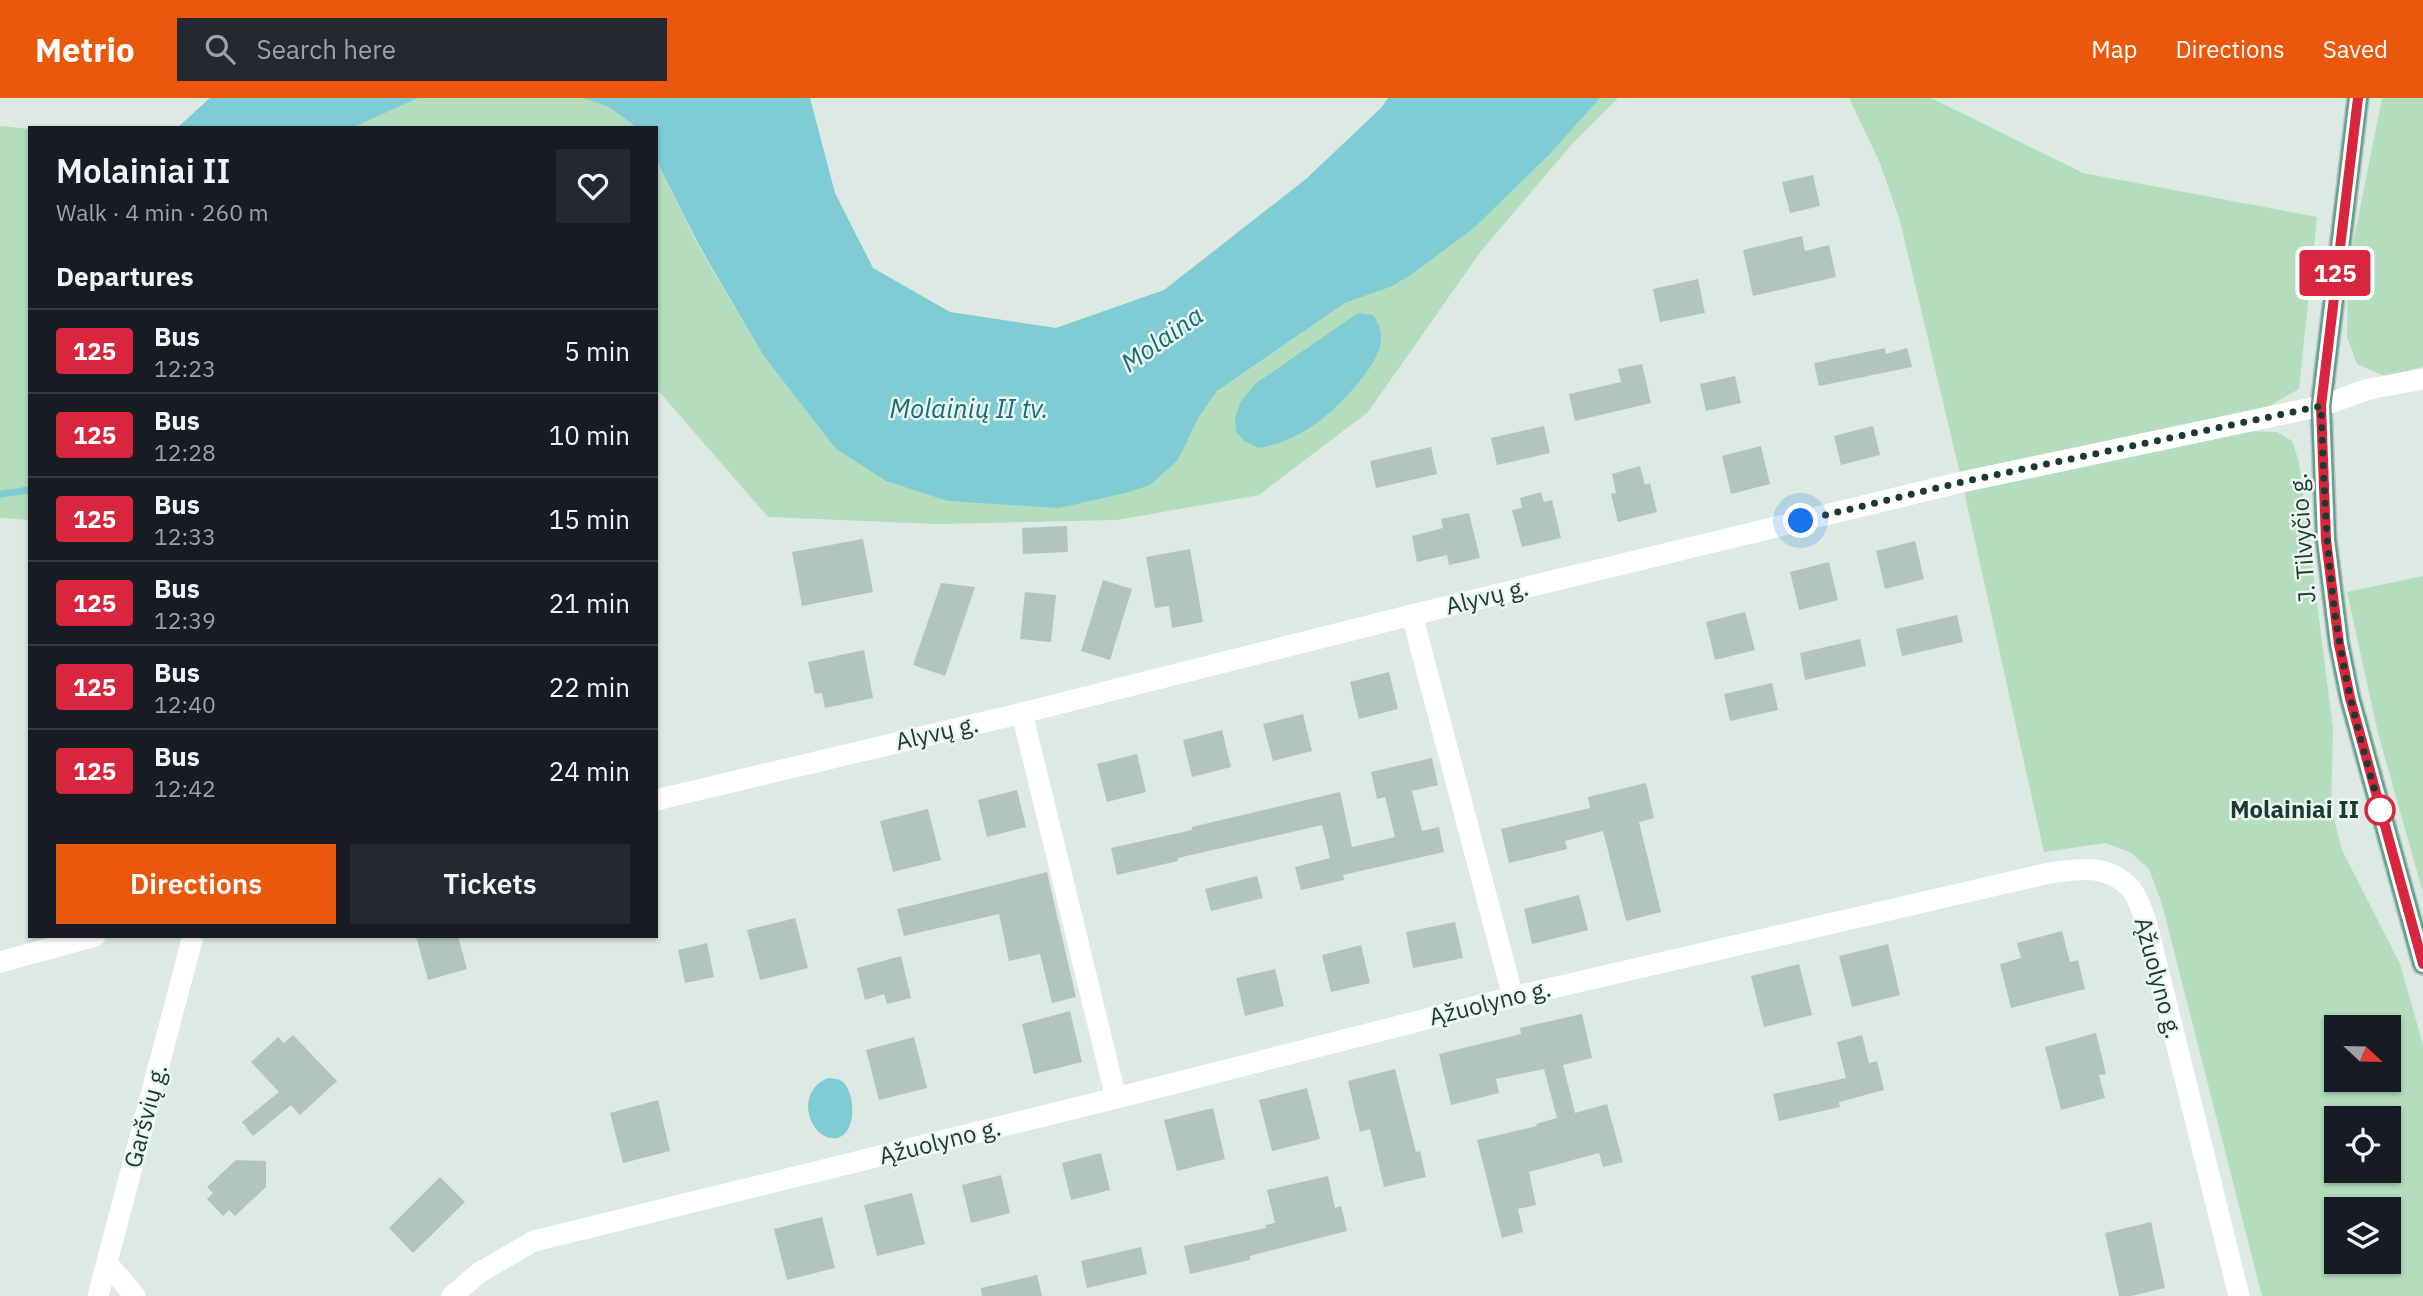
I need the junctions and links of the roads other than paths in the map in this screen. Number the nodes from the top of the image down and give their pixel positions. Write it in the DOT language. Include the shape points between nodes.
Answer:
graph roads {
  1 [pos="2358,98"];
  2 [pos="2423,379"];
  3 [pos="2321,406"];
  4 [pos="1412,615"];
  5 [pos="1022,713"];
  6 [pos="658,800"];
  7 [pos="88,938"];
  8 [pos="192,938"];
  9 [pos="0,962"];
  10 [pos="2423,964"];
  11 [pos="1513,997"];
  12 [pos="1116,1098"];
  13 [pos="107,1263"];
  14 [pos="98,1296"];
  15 [pos="135,1296"];
  16 [pos="452,1296"];
  17 [pos="2239,1296"];
  1 -- 3 [label="main road, J. Tilvyčio g."];
  2 -- 3 [label="street, Alyvų g." via="2369,388"];
  3 -- 4 [label="street, Alyvų g." via="1962,482"];
  3 -- 10 [label="main road, J. Tilvyčio g." via="2326,540 2339,644"];
  4 -- 5 [label="street, Alyvų g."];
  4 -- 11 [label="street"];
  5 -- 6 [label="street, Alyvų g."];
  5 -- 12 [label="street"];
  7 -- 9 [label="street"];
  8 -- 13 [label="street, Garšvių g."];
  11 -- 12 [label="street, Ąžuolyno g."];
  11 -- 17 [label="street, Ąžuolyno g." via="2049,873 2089,868 2115,876 2133,891 2146,921"];
  12 -- 16 [label="street, Ąžuolyno g." via="534,1241 480,1272"];
  13 -- 14 [label="street, Garšvių g."];
  13 -- 15 [label="street"];
}
